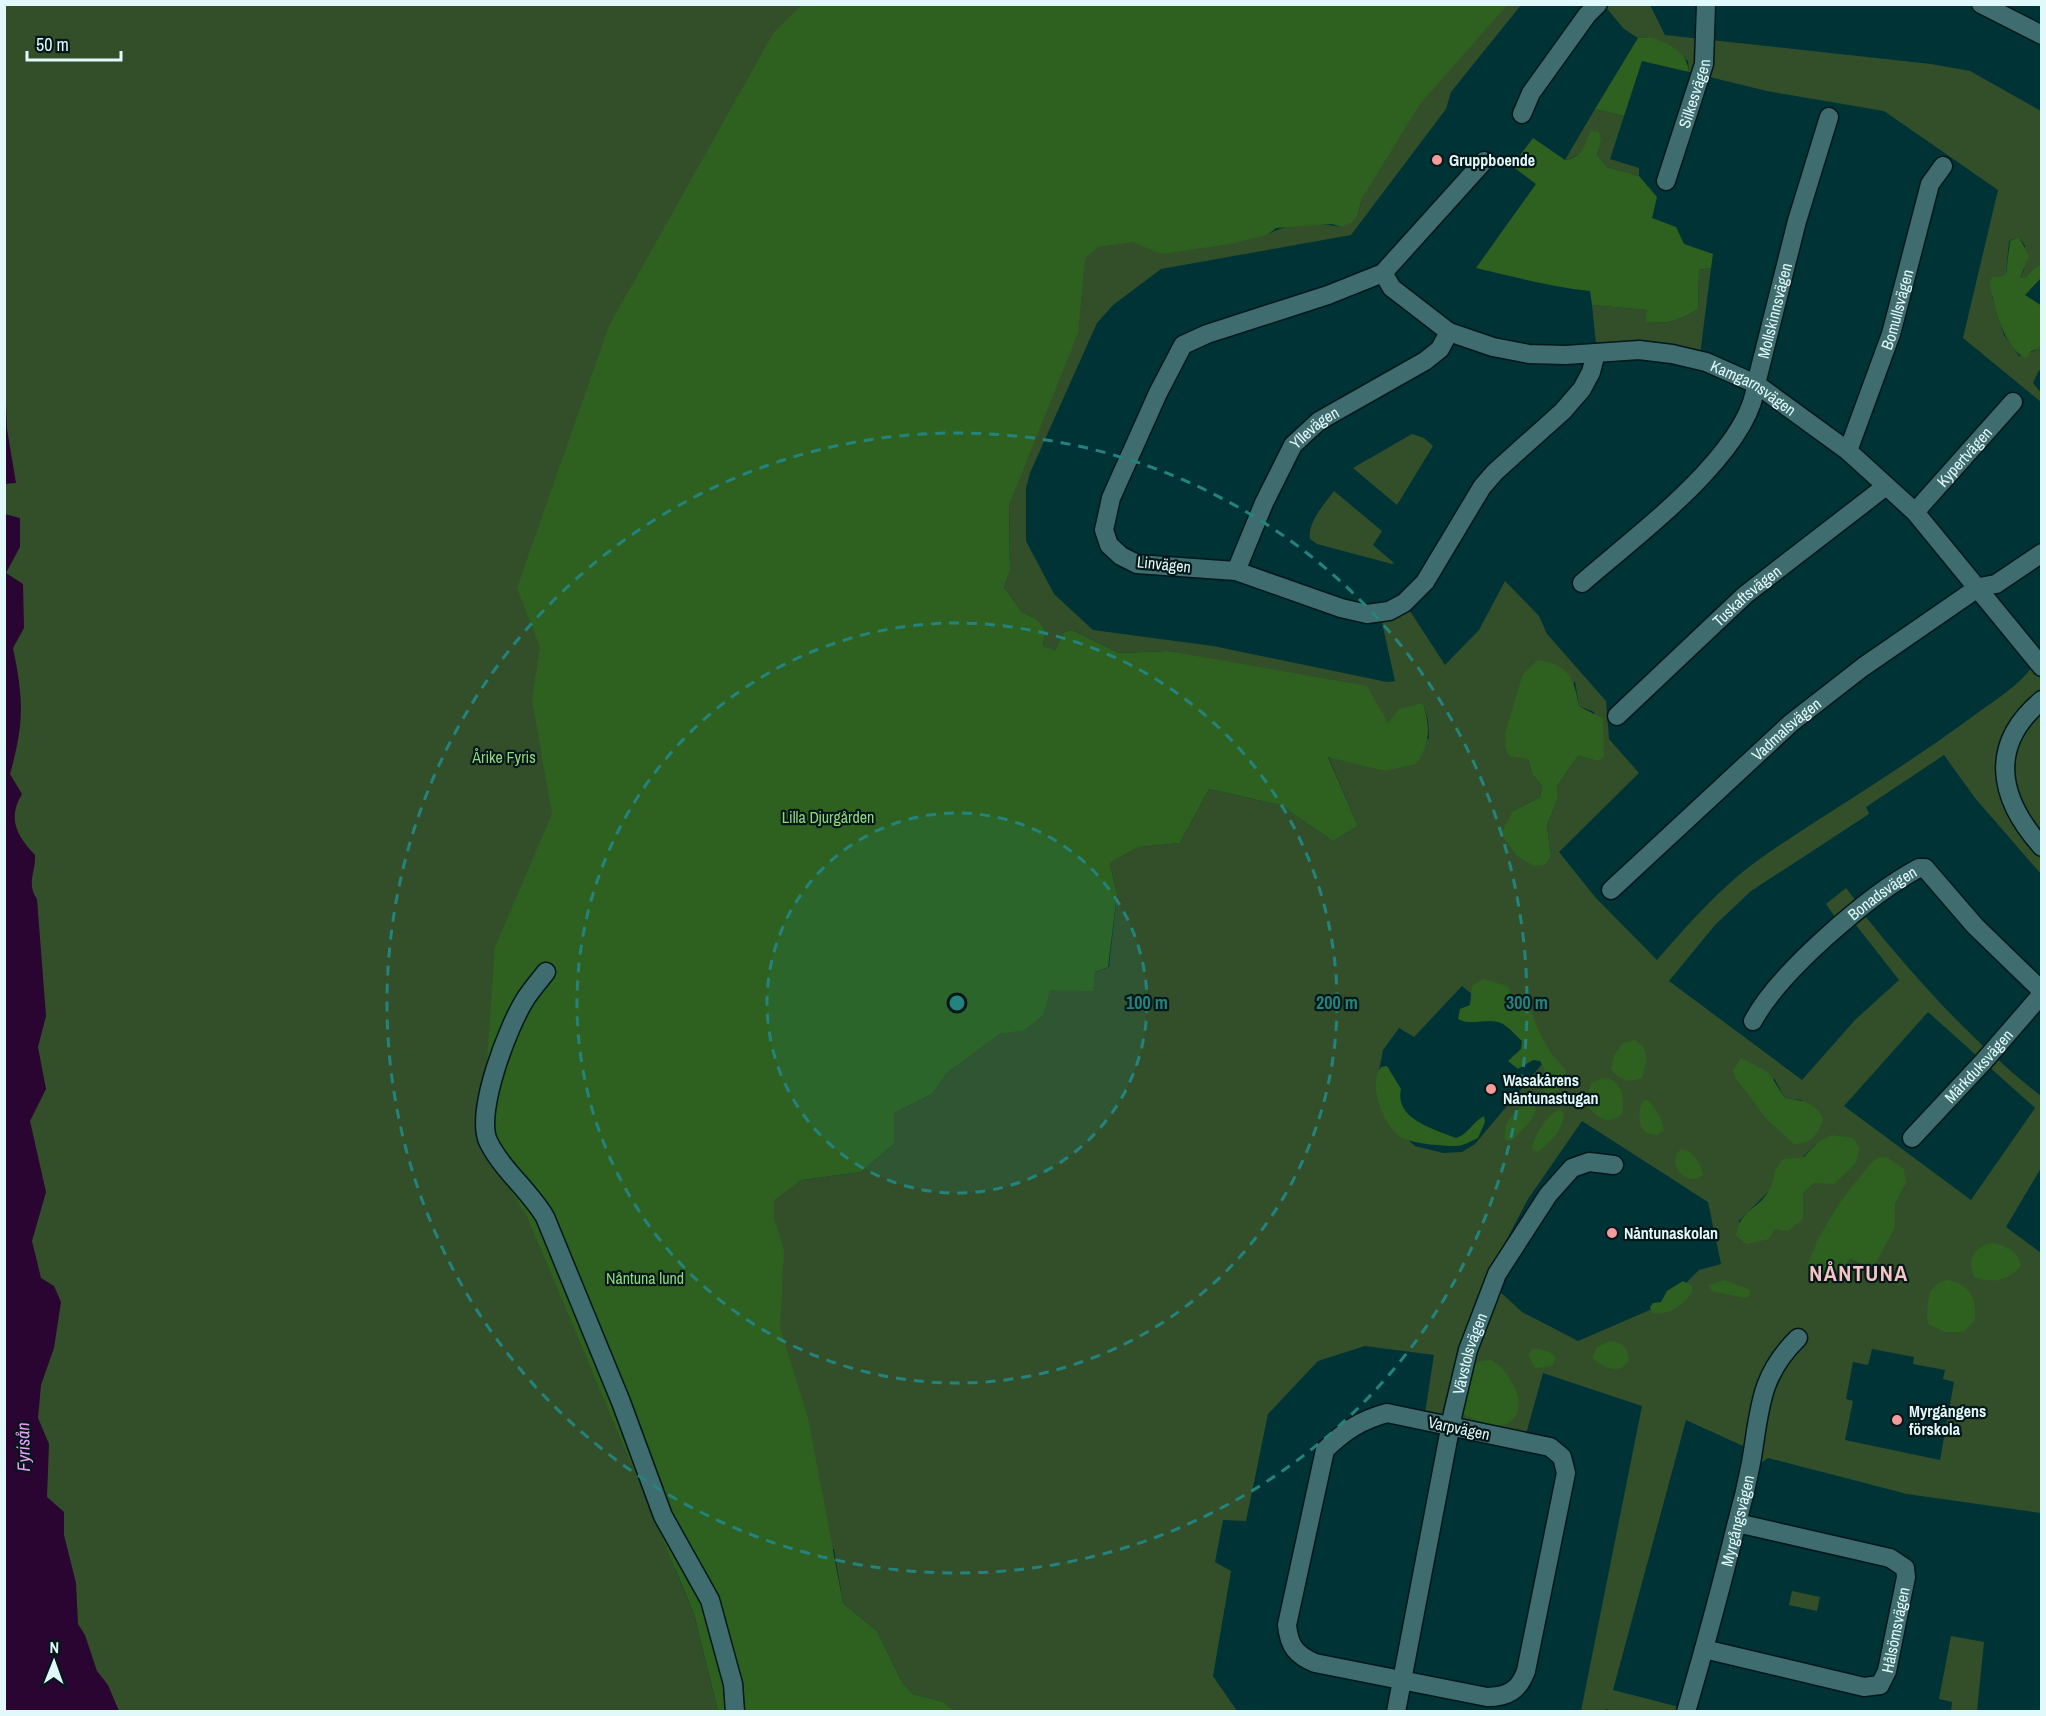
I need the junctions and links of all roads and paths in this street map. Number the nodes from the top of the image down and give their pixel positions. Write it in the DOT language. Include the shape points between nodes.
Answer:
graph roads {
  1 [pos="1598,4"];
  2 [pos="1706,4"];
  3 [pos="1981,4"];
  4 [pos="2042,34"];
  5 [pos="1522,114"];
  6 [pos="1829,117"];
  7 [pos="1484,161"];
  8 [pos="1943,166"];
  9 [pos="1666,181"];
  10 [pos="1383,273"];
  11 [pos="1449,332"];
  12 [pos="1596,353"];
  13 [pos="1756,384"];
  14 [pos="2013,402"];
  15 [pos="1848,452"];
  16 [pos="1886,486"];
  17 [pos="1915,512"];
  18 [pos="2042,553"];
  19 [pos="1236,571"];
  20 [pos="1582,583"];
  21 [pos="1979,587"];
  22 [pos="2042,667"];
  23 [pos="2042,700"];
  24 [pos="1617,716"];
  25 [pos="2042,847"];
  26 [pos="1611,890"];
  27 [pos="546,972"];
  28 [pos="2042,992"];
  29 [pos="1753,1022"];
  30 [pos="1912,1138"];
  31 [pos="1614,1165"];
  32 [pos="1798,1338"];
  33 [pos="1451,1426"];
  34 [pos="1737,1523"];
  35 [pos="1704,1649"];
  36 [pos="1402,1679"];
  37 [pos="735,1712"];
  38 [pos="1396,1712"];
  39 [pos="1686,1712"];
  1 -- 5 [label="street" via="1531,93"];
  2 -- 9 [label="street, Silkesvägen" via="1704,63"];
  3 -- 4 [label="street"];
  6 -- 13 [label="street, Mollskinnsvägen" via="1797,221"];
  7 -- 10 [label="street, Linvägen"];
  8 -- 15 [label="street, Bomullsvägen" via="1930,184 1894,324"];
  10 -- 11 [label="street, Kamgarnsvägen" via="1392,288"];
  10 -- 19 [label="street, Linvägen" via="1192,339 1175,356 1111,498 1104,530 1112,548 1137,564"];
  11 -- 12 [label="street, Kamgarnsvägen" via="1528,354"];
  11 -- 19 [label="street, Yllevägen" via="1440,349 1425,361 1319,421 1293,445"];
  12 -- 13 [label="street, Kamgarnsvägen" via="1639,350 1672,354 1706,362"];
  12 -- 19 [label="street, Linvägen" via="1582,389 1482,488 1425,582 1397,607 1377,614 1341,609"];
  13 -- 15 [label="street, Kamgarnsvägen"];
  13 -- 20 [label="street, Mollskinnsvägen" via="1755,402 1742,425 1701,478"];
  14 -- 17 [label="street, Kypertvägen"];
  15 -- 16 [label="street, Kamgarnsvägen"];
  16 -- 17 [label="street, Kamgarnsvägen"];
  16 -- 24 [label="street, Tuskaftsvägen" via="1745,595"];
  17 -- 21 [label="street, Kamgarnsvägen"];
  18 -- 21 [label="street, Vadmalsvägen" via="1996,584"];
  21 -- 22 [label="street, Kamgarnsvägen"];
  21 -- 26 [label="street, Vadmalsvägen" via="1863,667 1791,723"];
  23 -- 25 [label="street" via="2018,724 2009,742 2005,768 2008,794 2017,816"];
  27 -- 37 [label="street" via="526,998 500,1051 487,1110 487,1138 497,1157 545,1217 663,1516 710,1600 733,1684"];
  28 -- 29 [label="street, Bonadsvägen" via="1975,926 1925,868 1919,868 1802,960 1763,1003"];
  28 -- 30 [label="street, Märkduksvägen"];
  31 -- 33 [label="street, Vävstolsvägen" via="1589,1162 1572,1168 1548,1195 1497,1274 1468,1350"];
  32 -- 34 [label="street, Myrgångsvägen" via="1785,1351 1766,1385"];
  33 -- 36 [label="street, Vävstolsvägen"];
  33 -- 36 [label="street, Varpvägen" via="1387,1413 1365,1419 1325,1450 1287,1625 1288,1641 1299,1656 1315,1663"];
  33 -- 36 [label="street, Varpvägen" via="1550,1448 1562,1456 1566,1473 1522,1682 1506,1695 1487,1697"];
  34 -- 35 [label="street, Myrgångsvägen"];
  34 -- 35 [label="street, Hålsömsvägen" via="1890,1558 1905,1568 1887,1671 1880,1685 1864,1687"];
  35 -- 39 [label="street, Myrgångsvägen"];
  36 -- 38 [label="street, Vävstolsvägen"];
}
